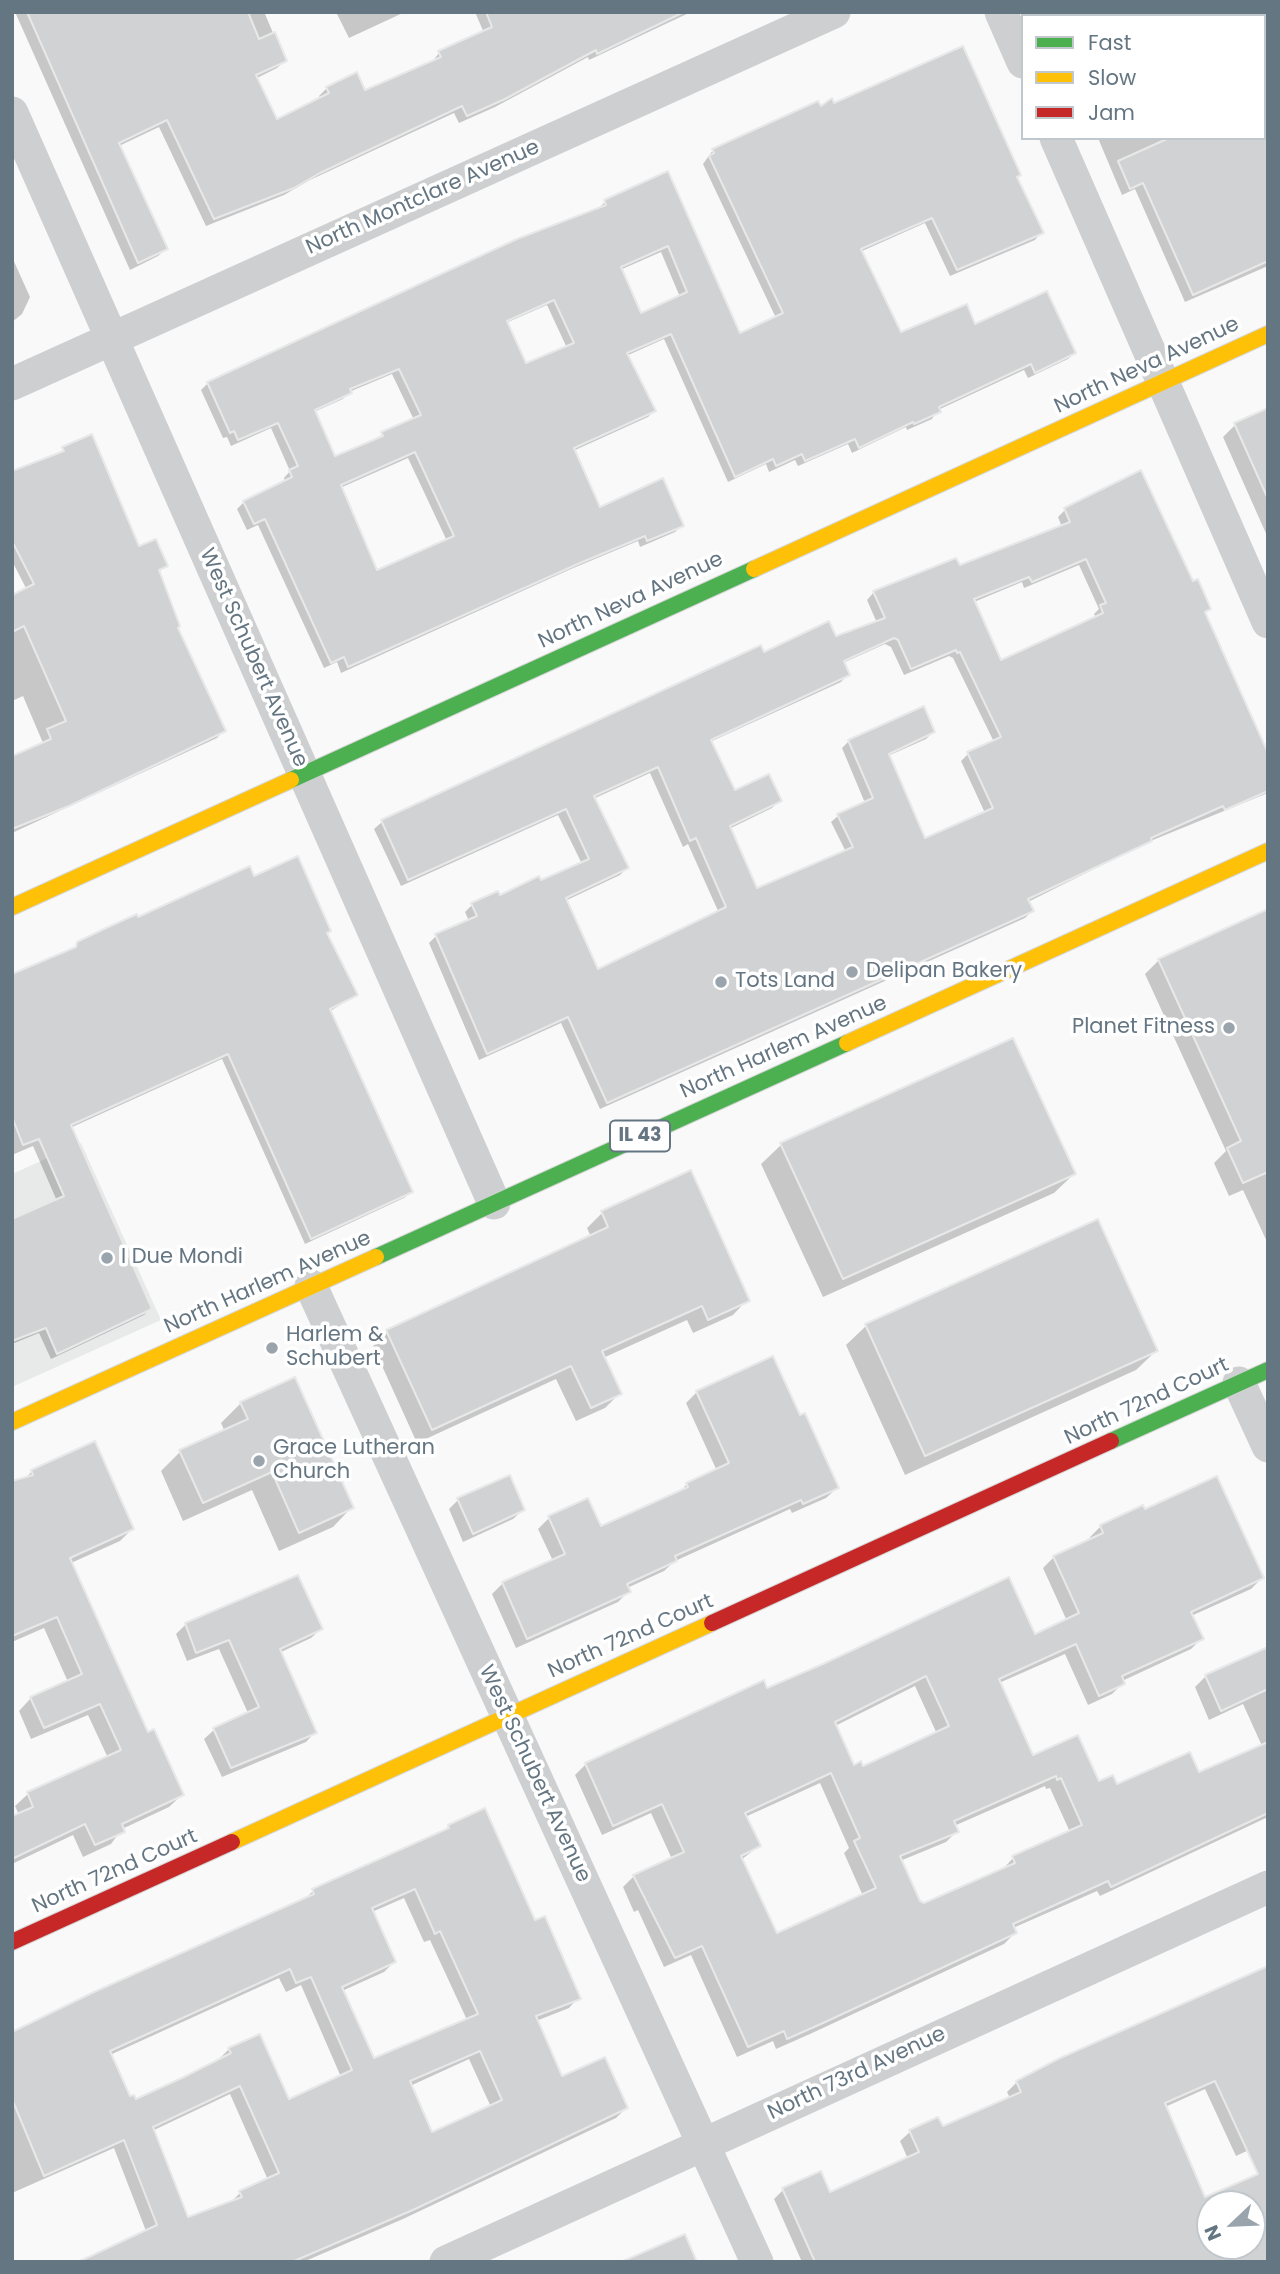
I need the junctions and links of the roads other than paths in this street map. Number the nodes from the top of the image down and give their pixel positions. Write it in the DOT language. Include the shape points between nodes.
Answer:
graph roads {
  1 [pos="834,12"];
  2 [pos="1001,12"];
  3 [pos="1021,57"];
  4 [pos="12,113"];
  5 [pos="1057,140"];
  6 [pos="1268,334"];
  7 [pos="112,338"];
  8 [pos="1163,382"];
  9 [pos="12,384"];
  10 [pos="1268,622"];
  11 [pos="304,774"];
  12 [pos="1268,851"];
  13 [pos="12,907"];
  14 [pos="494,1203"];
  15 [pos="311,1286"];
  16 [pos="1254,1377"];
  17 [pos="12,1422"];
  18 [pos="1268,1446"];
  19 [pos="508,1716"];
  20 [pos="1268,1887"];
  21 [pos="12,1942"];
  22 [pos="704,2144"];
  23 [pos="446,2262"];
  24 [pos="757,2262"];
  1 -- 7 [label="street, North Montclare Avenue"];
  2 -- 3 [label="street"];
  4 -- 7 [label="street, West Schubert Avenue"];
  5 -- 8 [label="street"];
  6 -- 8 [label="street, North Neva Avenue"];
  7 -- 9 [label="street, North Montclare Avenue"];
  7 -- 11 [label="street, West Schubert Avenue"];
  8 -- 10 [label="street"];
  8 -- 11 [label="street, North Neva Avenue"];
  11 -- 13 [label="street, North Neva Avenue"];
  11 -- 14 [label="street, West Schubert Avenue"];
  12 -- 14 [label="street, North Harlem Avenue / IL 43"];
  14 -- 15 [label="street, North Harlem Avenue / IL 43"];
  15 -- 17 [label="street, North Harlem Avenue / IL 43"];
  15 -- 19 [label="street, West Schubert Avenue"];
  16 -- 18 [label="street"];
  16 -- 19 [label="street, North 72nd Court"];
  19 -- 21 [label="street, North 72nd Court"];
  19 -- 22 [label="street, West Schubert Avenue"];
  20 -- 22 [label="street, North 73rd Avenue"];
  22 -- 23 [label="street, North 73rd Avenue"];
  22 -- 24 [label="street, West Schubert Avenue"];
}
